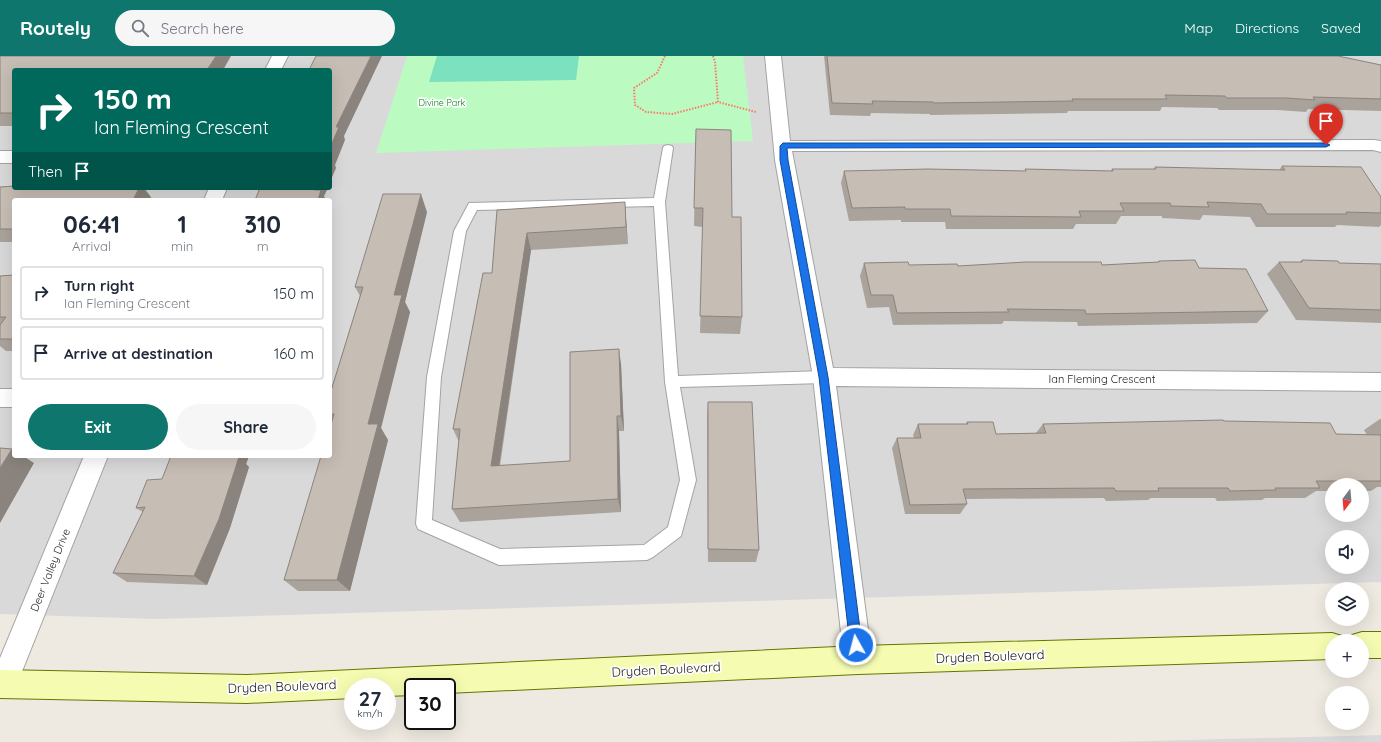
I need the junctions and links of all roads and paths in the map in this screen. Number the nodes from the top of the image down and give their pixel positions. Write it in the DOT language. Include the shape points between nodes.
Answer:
graph roads {
  1 [pos="280,56"];
  2 [pos="665,56"];
  3 [pos="713,56"];
  4 [pos="773,56"];
  5 [pos="274,68"];
  6 [pos="718,102"];
  7 [pos="780,118"];
  8 [pos="783,146"];
  9 [pos="1381,147"];
  10 [pos="668,148"];
  11 [pos="0,157"];
  12 [pos="12,157"];
  13 [pos="659,202"];
  14 [pos="824,377"];
  15 [pos="672,382"];
  16 [pos="1381,382"];
  17 [pos="0,398"];
  18 [pos="12,398"];
  19 [pos="95,458"];
  20 [pos="1369,645"];
  21 [pos="1381,645"];
  22 [pos="1325,646"];
  23 [pos="858,660"];
  24 [pos="2,684"];
  1 -- 5 [label="street"];
  2 -- 6 [label="path" via="657,73 634,88 635,105 646,112 672,114"];
  3 -- 6 [label="path"];
  4 -- 7 [label="street"];
  6 -- 7 [label="path"];
  7 -- 8 [label="street"];
  8 -- 9 [label="street"];
  8 -- 14 [label="street"];
  10 -- 13 [label="lane"];
  11 -- 12 [label="street"];
  13 -- 15 [label="lane"];
  13 -- 15 [label="lane" via="473,206 460,231 434,377 424,524 499,557 647,552 675,531 688,480"];
  14 -- 15 [label="lane"];
  14 -- 16 [label="street, Ian Fleming Crescent"];
  14 -- 23 [label="street"];
  17 -- 18 [label="street"];
  19 -- 24 [label="street, Deer Valley Drive"];
  20 -- 21 [label="street"];
  22 -- 23 [label="street, Dryden Boulevard"];
  23 -- 24 [label="street, Dryden Boulevard" via="247,689"];
}
